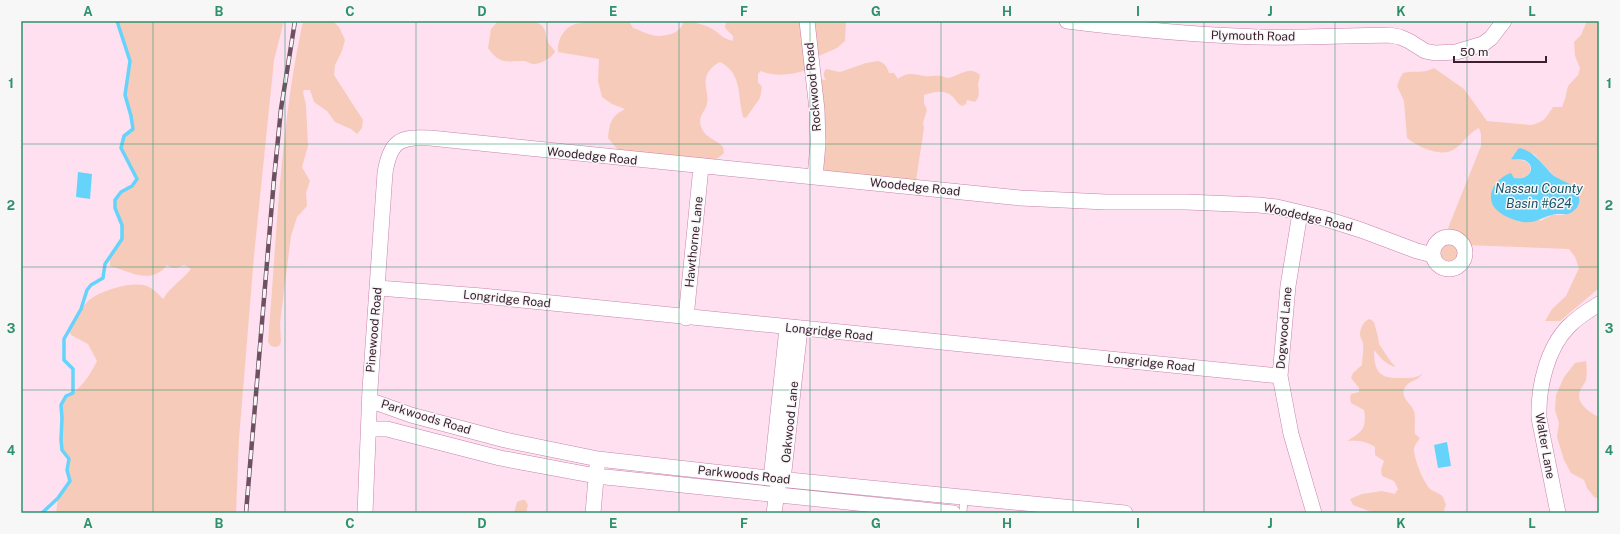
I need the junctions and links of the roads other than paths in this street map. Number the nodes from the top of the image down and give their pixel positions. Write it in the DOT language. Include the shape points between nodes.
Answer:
graph roads {
  1 [pos="807,21"];
  2 [pos="1067,21"];
  3 [pos="1504,21"];
  4 [pos="393,148"];
  5 [pos="701,167"];
  6 [pos="815,177"];
  7 [pos="1300,212"];
  8 [pos="1433,255"];
  9 [pos="378,288"];
  10 [pos="1599,304"];
  11 [pos="686,318"];
  12 [pos="794,328"];
  13 [pos="1280,376"];
  14 [pos="369,400"];
  15 [pos="369,429"];
  16 [pos="598,459"];
  17 [pos="596,476"];
  18 [pos="778,479"];
  19 [pos="777,495"];
  20 [pos="964,497"];
  21 [pos="365,513"];
  22 [pos="593,513"];
  23 [pos="774,513"];
  24 [pos="953,513"];
  25 [pos="963,513"];
  26 [pos="1125,513"];
  27 [pos="1314,513"];
  28 [pos="1558,513"];
  1 -- 6 [label="street, Rockwood Road" via="817,110 818,144"];
  2 -- 3 [label="street, Plymouth Road" via="1187,34 1277,37 1390,35 1435,53 1456,52 1483,44"];
  4 -- 5 [label="street, Woodedge Road" via="403,141 425,138"];
  4 -- 9 [label="street, Pinewood Road" via="385,173"];
  5 -- 6 [label="street, Woodedge Road"];
  5 -- 11 [label="street, Hawthorne Lane"];
  6 -- 7 [label="street, Woodedge Road" via="1020,198 1258,205"];
  7 -- 8 [label="street, Woodedge Road"];
  7 -- 13 [label="street, Dogwood Lane" via="1288,286"];
  9 -- 11 [label="street, Longridge Road" via="482,296"];
  9 -- 14 [label="street, Pinewood Road"];
  10 -- 28 [label="street, Walter Lane" via="1575,321 1562,336 1551,355 1542,384 1539,418"];
  11 -- 12 [label="street, Longridge Road"];
  12 -- 13 [label="street, Longridge Road"];
  12 -- 18 [label="street, Oakwood Lane" via="772,470"];
  13 -- 27 [label="street, Dogwood Lane" via="1291,434"];
  14 -- 15 [label="street, Pinewood Road"];
  14 -- 16 [label="street, Parkwoods Road" via="411,415 505,440"];
  15 -- 17 [label="street, Parkwoods Road" via="387,429 500,458"];
  15 -- 21 [label="street, Pinewood Road"];
  16 -- 17 [label="street"];
  16 -- 18 [label="street, Parkwoods Road"];
  17 -- 19 [label="street, Parkwoods Road"];
  17 -- 22 [label="street"];
  18 -- 19 [label="street"];
  18 -- 20 [label="street, Parkwoods Road"];
  19 -- 23 [label="street"];
  19 -- 24 [label="street, Parkwoods Road"];
  20 -- 25 [label="lane"];
  20 -- 26 [label="street, Parkwoods Road"];
}
